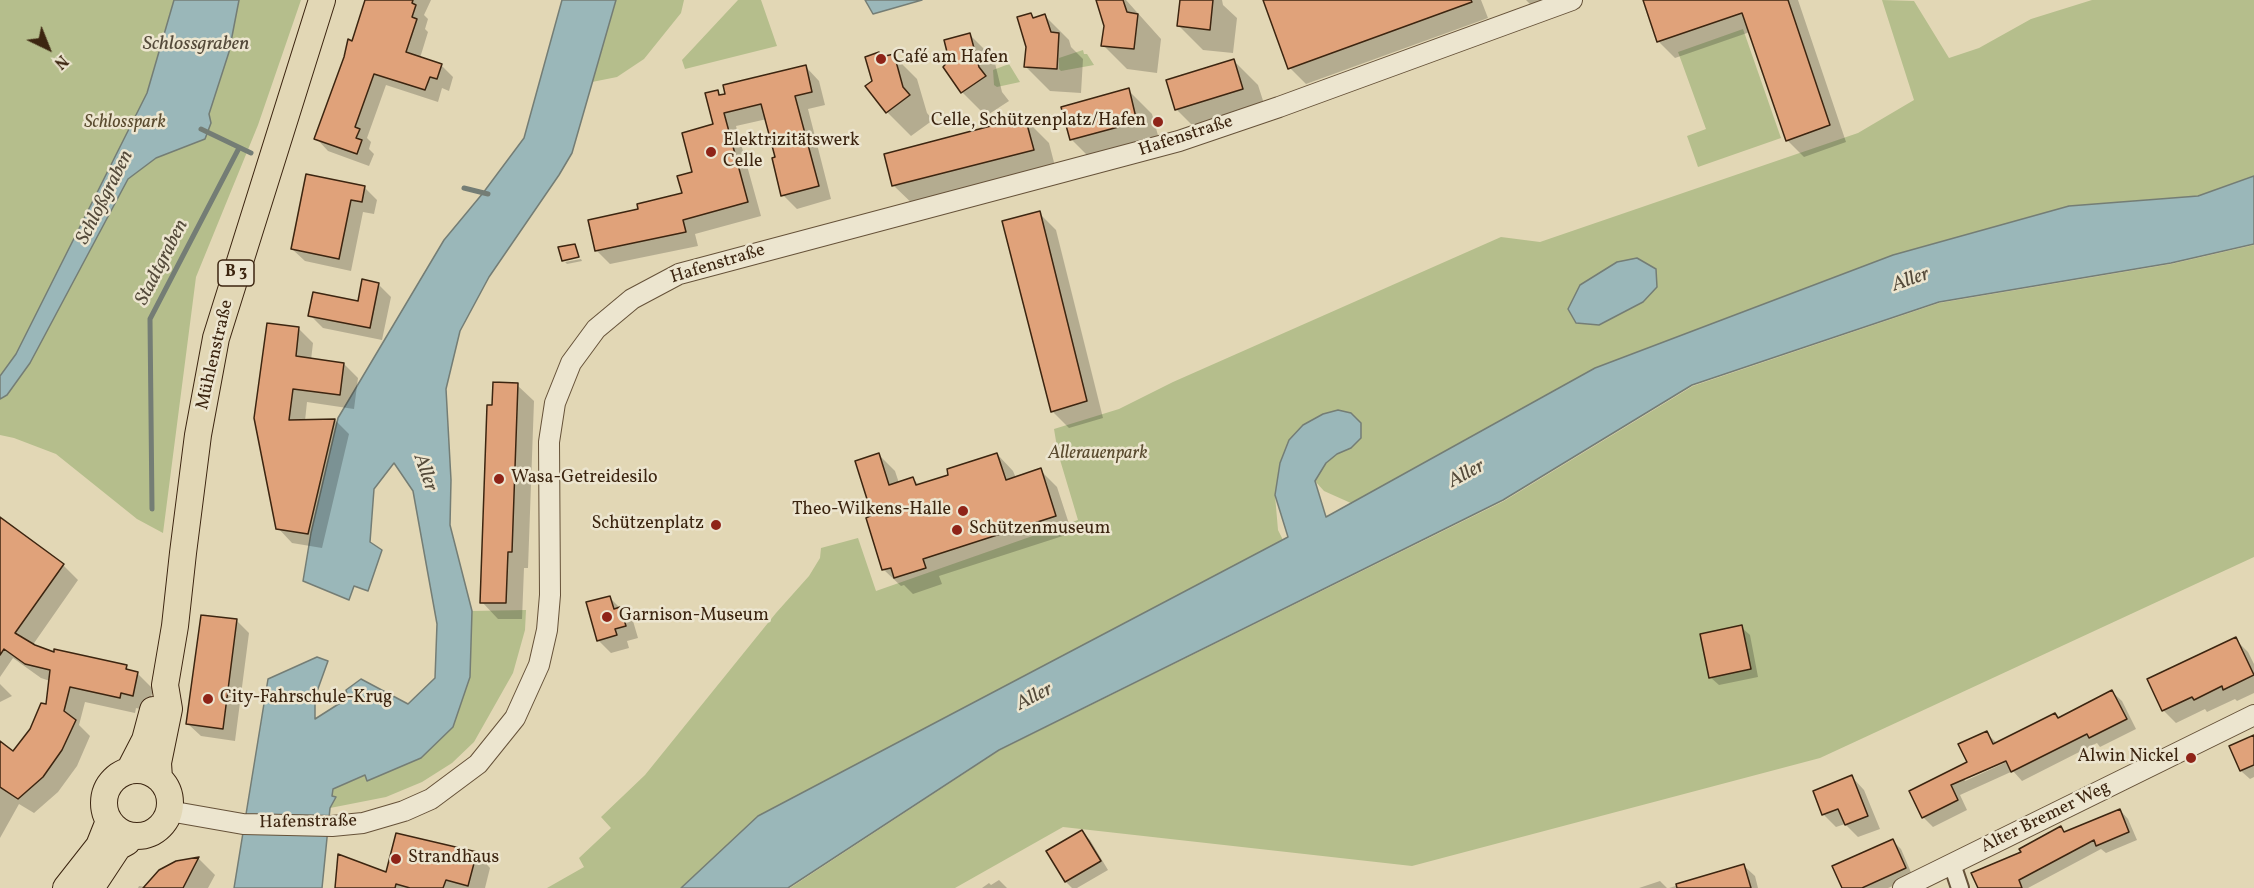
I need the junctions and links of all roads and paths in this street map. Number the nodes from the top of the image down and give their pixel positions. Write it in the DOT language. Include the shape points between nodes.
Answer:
graph roads {
  1 [pos="322,0"];
  2 [pos="1572,0"];
  3 [pos="165,685"];
  4 [pos="2254,716"];
  5 [pos="129,771"];
  6 [pos="159,778"];
  7 [pos="169,811"];
  8 [pos="109,821"];
  9 [pos="135,837"];
  10 [pos="1952,864"];
  11 [pos="66,888"];
  12 [pos="91,888"];
  13 [pos="1903,888"];
  14 [pos="1960,888"];
  1 -- 3 [label="main road, Mühlenstraße / B 3" via="216,338 198,435"];
  2 -- 7 [label="street, Hafenstraße" via="1179,141 679,274 632,299 596,329 571,363 555,403 549,442 547,630 539,665 515,718 478,764 431,799 363,823 243,824"];
  3 -- 5 [label="main road, Mühlenstraße / B 3"];
  3 -- 6 [label="main road, Mühlenstraße / B 3" via="169,709 158,763"];
  4 -- 10 [label="street, Alter Bremer Weg"];
  5 -- 6 [label="main road" via="145,771"];
  5 -- 8 [label="main road, Mühlenstraße" via="119,775 106,791 105,812"];
  6 -- 7 [label="main road, Mühlenstraße" via="169,794"];
  7 -- 9 [label="main road" via="157,830"];
  8 -- 9 [label="main road" via="116,829"];
  8 -- 11 [label="main road" via="99,846"];
  9 -- 12 [label="main road" via="118,847"];
  10 -- 13 [label="street, Alter Bremer Weg"];
  10 -- 14 [label="street"];
}
